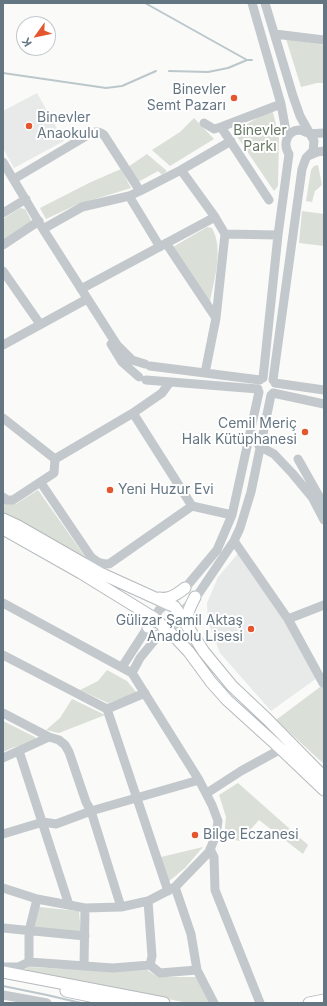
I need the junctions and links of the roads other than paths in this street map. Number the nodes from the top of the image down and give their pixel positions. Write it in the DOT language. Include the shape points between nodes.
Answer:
graph roads {
  1 [pos="252,3"];
  2 [pos="265,3"];
  3 [pos="275,34"];
  4 [pos="324,40"];
  5 [pos="281,104"];
  6 [pos="204,123"];
  7 [pos="221,127"];
  8 [pos="308,133"];
  9 [pos="324,133"];
  10 [pos="287,138"];
  11 [pos="231,141"];
  12 [pos="324,150"];
  13 [pos="289,154"];
  14 [pos="308,157"];
  15 [pos="3,162"];
  16 [pos="182,170"];
  17 [pos="14,179"];
  18 [pos="140,192"];
  19 [pos="128,196"];
  20 [pos="26,199"];
  21 [pos="269,200"];
  22 [pos="3,213"];
  23 [pos="215,217"];
  24 [pos="41,225"];
  25 [pos="225,234"];
  26 [pos="278,235"];
  27 [pos="3,245"];
  28 [pos="163,245"];
  29 [pos="3,271"];
  30 [pos="81,289"];
  31 [pos="87,299"];
  32 [pos="93,307"];
  33 [pos="216,318"];
  34 [pos="40,324"];
  35 [pos="3,345"];
  36 [pos="148,365"];
  37 [pos="206,373"];
  38 [pos="143,379"];
  39 [pos="274,381"];
  40 [pos="170,382"];
  41 [pos="260,385"];
  42 [pos="324,390"];
  43 [pos="272,394"];
  44 [pos="324,404"];
  45 [pos="133,413"];
  46 [pos="3,418"];
  47 [pos="259,446"];
  48 [pos="55,459"];
  49 [pos="298,459"];
  50 [pos="41,483"];
  51 [pos="3,497"];
  52 [pos="324,505"];
  53 [pos="192,506"];
  54 [pos="232,514"];
  55 [pos="3,519"];
  56 [pos="324,520"];
  57 [pos="3,529"];
  58 [pos="234,541"];
  59 [pos="185,588"];
  60 [pos="153,597"];
  61 [pos="195,597"];
  62 [pos="3,603"];
  63 [pos="171,605"];
  64 [pos="324,605"];
  65 [pos="179,616"];
  66 [pos="288,619"];
  67 [pos="152,623"];
  68 [pos="166,627"];
  69 [pos="189,630"];
  70 [pos="158,636"];
  71 [pos="176,638"];
  72 [pos="3,655"];
  73 [pos="122,667"];
  74 [pos="132,673"];
  75 [pos="323,683"];
  76 [pos="145,693"];
  77 [pos="107,709"];
  78 [pos="3,713"];
  79 [pos="49,737"];
  80 [pos="281,749"];
  81 [pos="19,751"];
  82 [pos="3,758"];
  83 [pos="324,778"];
  84 [pos="199,780"];
  85 [pos="324,790"];
  86 [pos="207,793"];
  87 [pos="137,798"];
  88 [pos="91,811"];
  89 [pos="43,822"];
  90 [pos="3,834"];
  91 [pos="210,849"];
  92 [pos="4,886"];
  93 [pos="171,889"];
  94 [pos="37,900"];
  95 [pos="148,901"];
  96 [pos="69,905"];
  97 [pos="121,907"];
  98 [pos="85,908"];
  99 [pos="3,928"];
  100 [pos="29,931"];
  101 [pos="85,936"];
  102 [pos="29,962"];
  103 [pos="150,965"];
  104 [pos="84,966"];
  105 [pos="3,967"];
  106 [pos="197,970"];
  107 [pos="3,972"];
  108 [pos="3,979"];
  109 [pos="3,995"];
  110 [pos="324,1000"];
  111 [pos="46,1003"];
  112 [pos="123,1003"];
  113 [pos="164,1003"];
  114 [pos="214,1003"];
  115 [pos="260,1003"];
  116 [pos="310,1003"];
  1 -- 5 [label="street"];
  2 -- 3 [label="street"];
  3 -- 4 [label="street"];
  3 -- 8 [label="street" via="293,96"];
  5 -- 7 [label="street"];
  5 -- 10 [label="street"];
  6 -- 7 [label="street" via="214,129"];
  7 -- 11 [label="street"];
  8 -- 9 [label="street"];
  8 -- 10 [label="street" via="299,130"];
  8 -- 14 [label="street" via="315,146"];
  10 -- 13 [label="street" via="285,146"];
  11 -- 16 [label="street"];
  11 -- 21 [label="street"];
  12 -- 14 [label="street"];
  13 -- 14 [label="street" via="296,159"];
  13 -- 26 [label="street"];
  14 -- 39 [label="street" via="302,169"];
  15 -- 17 [label="street"];
  16 -- 18 [label="street"];
  16 -- 23 [label="street"];
  17 -- 18 [label="street" via="88,134 99,132 104,135"];
  17 -- 20 [label="street"];
  18 -- 19 [label="street"];
  19 -- 24 [label="street" via="82,207"];
  19 -- 28 [label="street"];
  20 -- 22 [label="street"];
  20 -- 24 [label="street"];
  23 -- 25 [label="street"];
  23 -- 28 [label="street"];
  24 -- 27 [label="street"];
  24 -- 30 [label="street"];
  25 -- 26 [label="street"];
  25 -- 33 [label="street"];
  26 -- 41 [label="street"];
  28 -- 30 [label="street"];
  28 -- 33 [label="street"];
  29 -- 34 [label="street"];
  30 -- 31 [label="street"];
  31 -- 32 [label="street"];
  31 -- 34 [label="street"];
  32 -- 36 [label="street" via="117,345 132,360"];
  32 -- 38 [label="street" via="101,328 122,362"];
  33 -- 37 [label="street"];
  34 -- 35 [label="street"];
  36 -- 37 [label="street"];
  36 -- 38 [label="street" via="153,373 151,378"];
  36 -- 38 [label="street" via="138,368 137,373"];
  37 -- 41 [label="street"];
  38 -- 40 [label="street"];
  39 -- 41 [label="street" via="268,378"];
  39 -- 42 [label="street"];
  39 -- 43 [label="street" via="276,388"];
  40 -- 41 [label="street"];
  40 -- 45 [label="street" via="162,393"];
  41 -- 43 [label="street" via="265,395"];
  41 -- 54 [label="street"];
  43 -- 44 [label="street"];
  43 -- 47 [label="street"];
  45 -- 48 [label="street"];
  45 -- 53 [label="street"];
  46 -- 48 [label="street"];
  47 -- 56 [label="street" via="274,454 292,473 312,497"];
  47 -- 58 [label="street" via="251,492"];
  48 -- 50 [label="street" via="54,473"];
  49 -- 52 [label="street"];
  50 -- 51 [label="street" via="13,500"];
  50 -- 53 [label="street" via="91,557 102,564 109,564"];
  53 -- 54 [label="street"];
  54 -- 59 [label="street" via="216,550"];
  55 -- 60 [label="main road" via="100,573"];
  57 -- 67 [label="main road" via="144,612"];
  58 -- 61 [label="street"];
  58 -- 66 [label="street"];
  59 -- 60 [label="main road" via="174,597"];
  59 -- 63 [label="street"];
  60 -- 63 [label="main road"];
  61 -- 65 [label="street"];
  61 -- 69 [label="main road" via="186,621"];
  62 -- 73 [label="street"];
  63 -- 65 [label="main road" via="177,609"];
  63 -- 67 [label="street" via="161,607"];
  64 -- 66 [label="street"];
  65 -- 68 [label="street" via="177,623"];
  65 -- 69 [label="main road"];
  66 -- 75 [label="street"];
  67 -- 68 [label="main road"];
  67 -- 73 [label="street"];
  68 -- 70 [label="street"];
  68 -- 71 [label="main road"];
  69 -- 83 [label="main road" via="232,686 268,719"];
  70 -- 71 [label="main road" via="167,634"];
  70 -- 74 [label="street" via="140,658"];
  71 -- 80 [label="main road" via="227,700"];
  72 -- 77 [label="street"];
  73 -- 74 [label="street"];
  74 -- 76 [label="street"];
  76 -- 77 [label="street"];
  76 -- 84 [label="street"];
  77 -- 87 [label="street"];
  78 -- 79 [label="street"];
  79 -- 81 [label="street"];
  79 -- 88 [label="street" via="65,745 69,752"];
  80 -- 85 [label="main road"];
  80 -- 86 [label="street"];
  81 -- 82 [label="street"];
  81 -- 89 [label="street"];
  84 -- 86 [label="street"];
  84 -- 87 [label="street"];
  86 -- 91 [label="street" via="218,821"];
  87 -- 88 [label="street"];
  87 -- 93 [label="street"];
  88 -- 89 [label="street" via="56,824"];
  88 -- 97 [label="street"];
  89 -- 90 [label="street"];
  89 -- 96 [label="street"];
  91 -- 93 [label="street"];
  91 -- 115 [label="street" via="214,857 215,890"];
  92 -- 94 [label="street"];
  93 -- 95 [label="street"];
  93 -- 106 [label="street" via="192,934"];
  94 -- 96 [label="street"];
  94 -- 100 [label="street"];
  95 -- 97 [label="street"];
  95 -- 103 [label="street" via="152,956"];
  96 -- 98 [label="street"];
  97 -- 98 [label="street"];
  98 -- 101 [label="street"];
  99 -- 100 [label="street"];
  100 -- 101 [label="street"];
  100 -- 102 [label="street"];
  101 -- 104 [label="street"];
  102 -- 104 [label="street"];
  102 -- 105 [label="street" via="18,967"];
  103 -- 104 [label="street" via="113,968"];
  103 -- 106 [label="street" via="160,973"];
  106 -- 114 [label="street"];
  107 -- 113 [label="main road"];
  108 -- 112 [label="main road"];
  109 -- 111 [label="street"];
  110 -- 116 [label="main road"];
}
